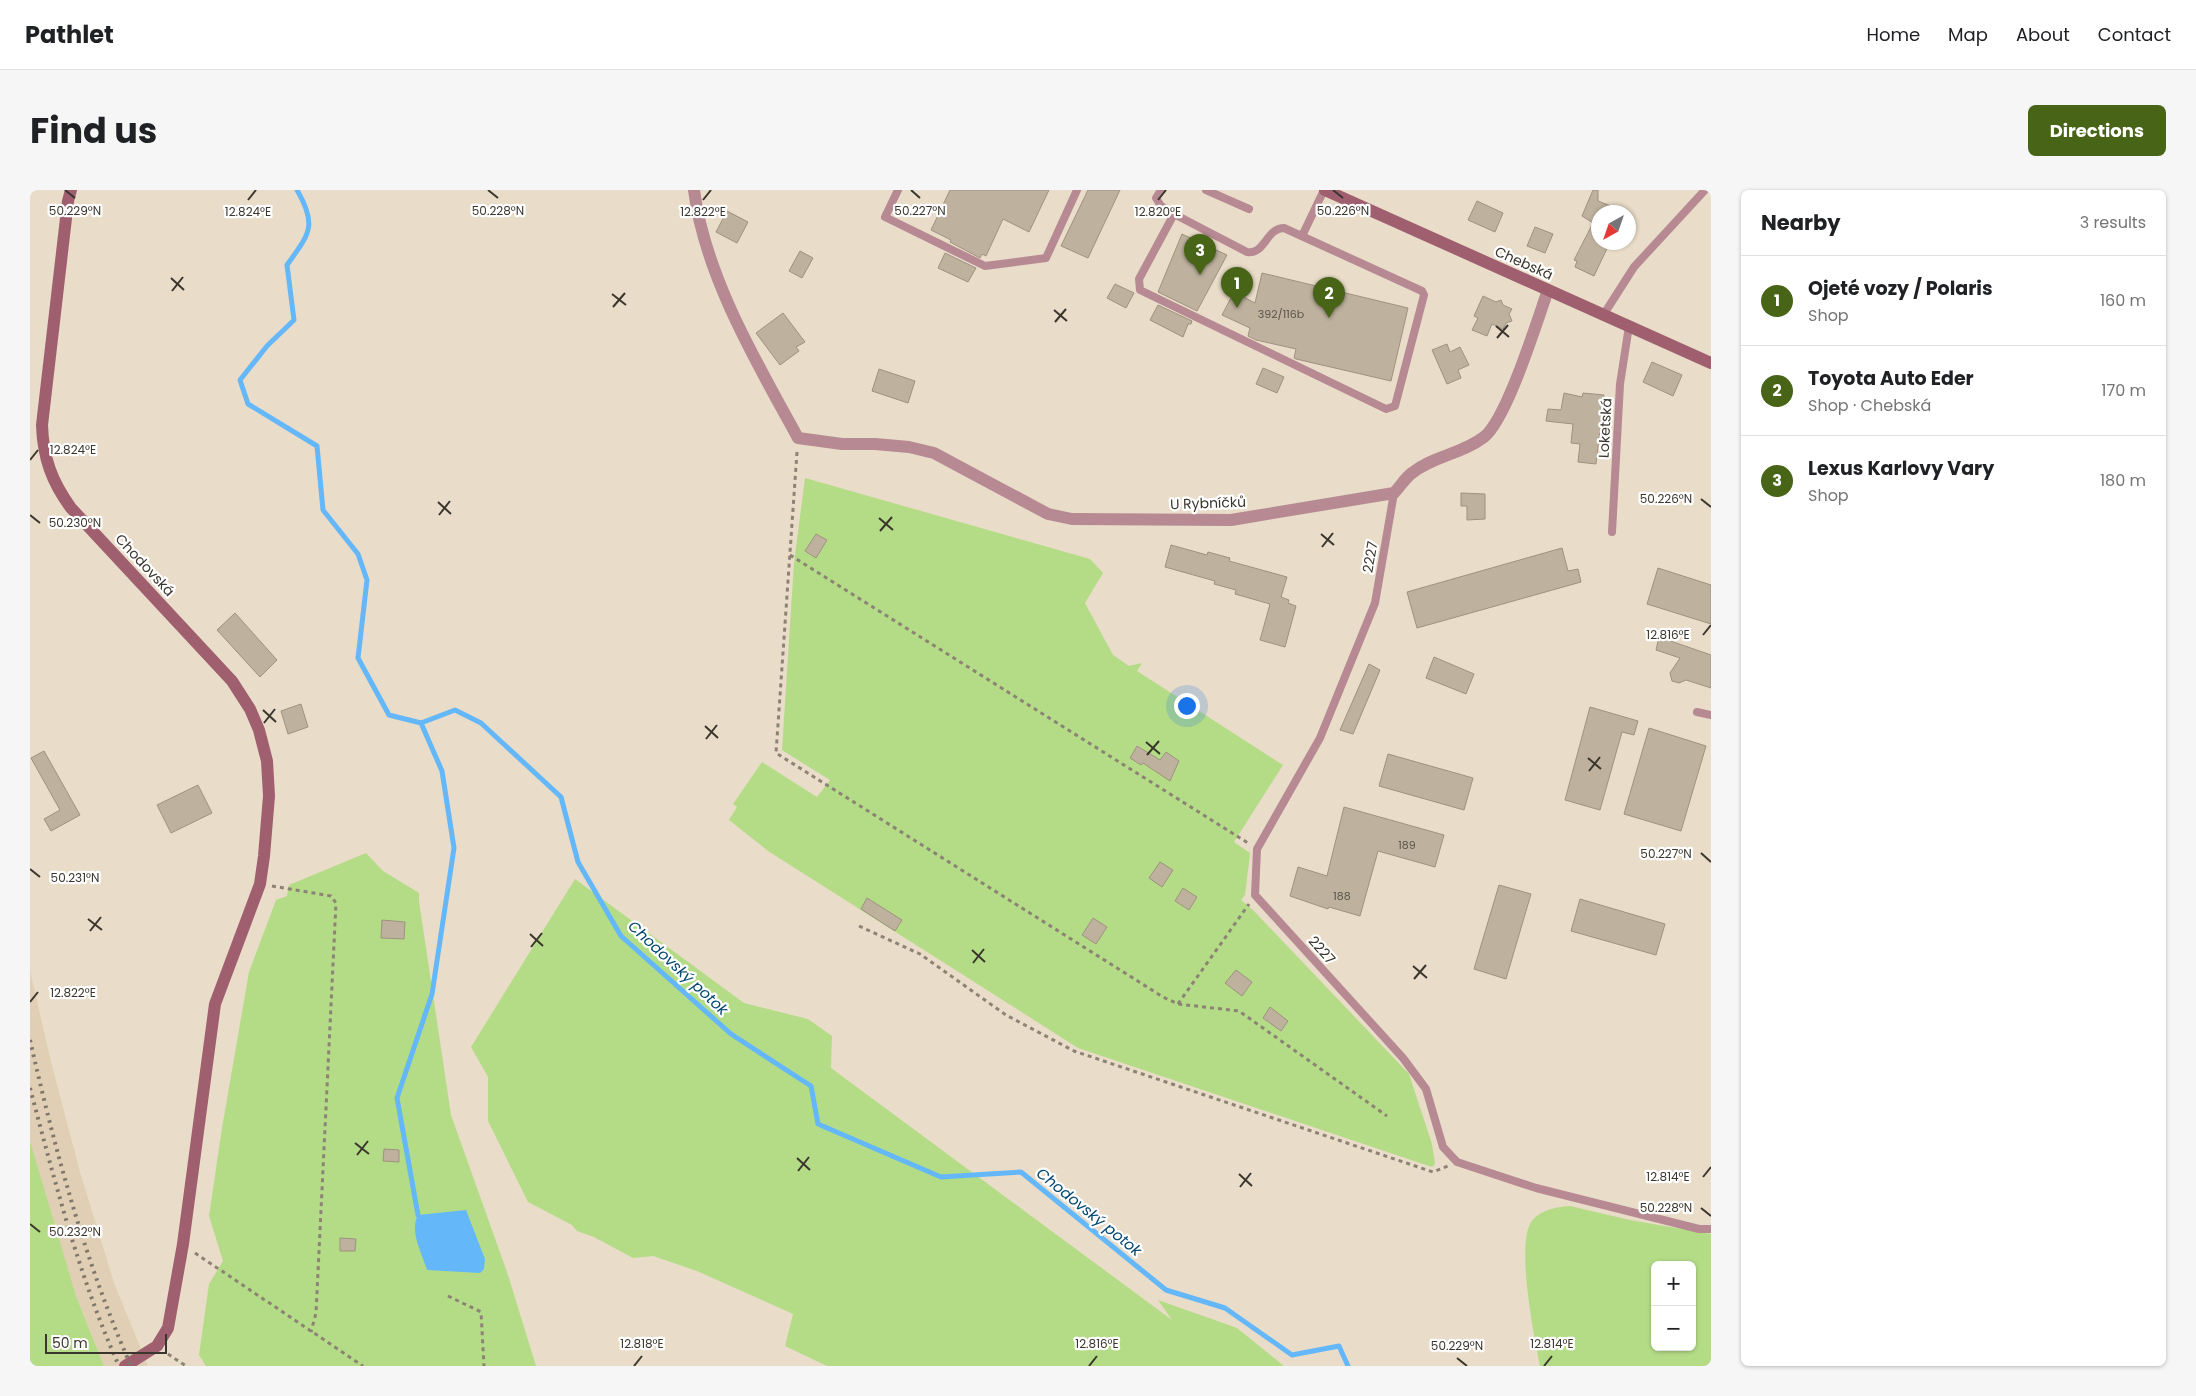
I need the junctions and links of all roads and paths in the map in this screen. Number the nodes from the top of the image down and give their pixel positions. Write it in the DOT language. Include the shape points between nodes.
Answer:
graph roads {
  1 [pos="71,190"];
  2 [pos="694,190"];
  3 [pos="898,190"];
  4 [pos="1078,190"];
  5 [pos="1161,190"];
  6 [pos="1206,190"];
  7 [pos="1325,190"];
  8 [pos="1705,190"];
  9 [pos="1249,209"];
  10 [pos="1174,214"];
  11 [pos="1302,236"];
  12 [pos="1548,290"];
  13 [pos="1604,314"];
  14 [pos="1629,326"];
  15 [pos="1711,363"];
  16 [pos="798,438"];
  17 [pos="1394,493"];
  18 [pos="1612,532"];
  19 [pos="790,555"];
  20 [pos="1697,712"];
  21 [pos="1711,715"];
  22 [pos="1257,849"];
  23 [pos="260,884"];
  24 [pos="1255,895"];
  25 [pos="859,926"];
  26 [pos="1178,1004"];
  27 [pos="1388,1116"];
  28 [pos="1457,1162"];
  29 [pos="1711,1229"];
  30 [pos="183,1244"];
  31 [pos="448,1296"];
  32 [pos="311,1332"];
  33 [pos="157,1346"];
  34 [pos="125,1366"];
  35 [pos="186,1366"];
  36 [pos="363,1366"];
  37 [pos="484,1366"];
  1 -- 23 [label="street, Chodovská" via="42,425 46,463 71,508 232,681 250,709 267,761 270,796"];
  2 -- 16 [label="street" via="711,265 761,370"];
  3 -- 4 [label="lane" via="885,217 985,266 1046,258"];
  5 -- 10 [label="lane" via="1156,198 1158,203"];
  6 -- 9 [label="lane"];
  7 -- 11 [label="lane"];
  7 -- 12 [label="street, Chebská"];
  8 -- 13 [label="lane" via="1634,267"];
  10 -- 11 [label="lane" via="1247,252 1257,251 1278,228"];
  10 -- 11 [label="lane" via="1139,279 1140,290 1386,409 1394,406 1424,295 1418,289"];
  12 -- 13 [label="street, Chebská"];
  12 -- 17 [label="street" via="1506,404 1486,436 1412,473"];
  13 -- 14 [label="street, Chebská"];
  14 -- 15 [label="street, Chebská"];
  14 -- 18 [label="lane, Loketská" via="1620,384"];
  16 -- 17 [label="street, U Rybníčků" via="909,447 934,453 1048,514 1072,519 1231,520"];
  16 -- 19 [label="path"];
  17 -- 22 [label="lane, 2227" via="1375,604 1320,738"];
  19 -- 22 [label="path"];
  19 -- 26 [label="path" via="776,753"];
  20 -- 21 [label="lane"];
  22 -- 24 [label="lane, 2227"];
  23 -- 30 [label="street, Chodovská" via="215,1004"];
  23 -- 32 [label="path" via="331,896 336,903 316,1313"];
  24 -- 26 [label="path"];
  24 -- 28 [label="lane, 2227" via="1403,1058 1426,1089 1443,1147"];
  25 -- 28 [label="path" via="920,954 1006,1015 1074,1052 1433,1172"];
  26 -- 27 [label="path" via="1238,1011"];
  28 -- 29 [label="lane" via="1536,1188 1699,1229"];
  30 -- 32 [label="path"];
  30 -- 33 [label="street, Chodovská" via="168,1328"];
  31 -- 37 [label="path" via="481,1312"];
  32 -- 36 [label="path"];
  33 -- 34 [label="street"];
  33 -- 35 [label="path"];
}
